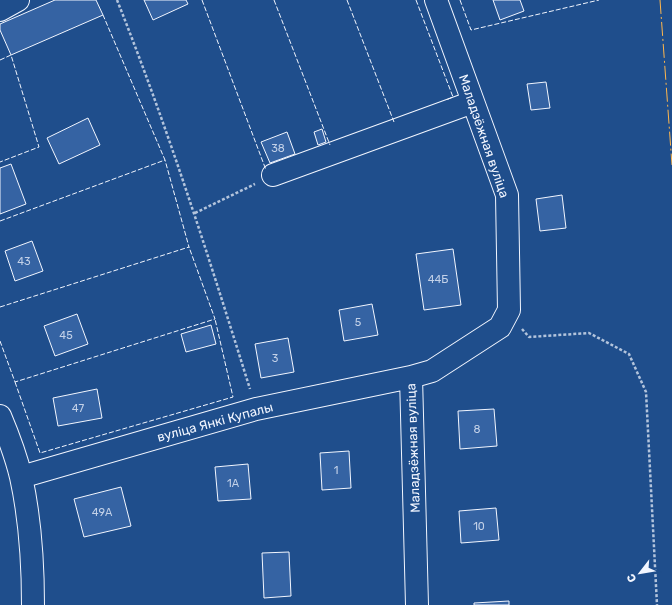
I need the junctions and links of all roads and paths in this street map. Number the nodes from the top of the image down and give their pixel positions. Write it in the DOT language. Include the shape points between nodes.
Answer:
graph roads {
  1 [pos="18,0"];
  2 [pos="117,0"];
  3 [pos="436,0"];
  4 [pos="0,10"];
  5 [pos="473,102"];
  6 [pos="273,175"];
  7 [pos="195,213"];
  8 [pos="509,310"];
  9 [pos="411,377"];
  10 [pos="256,409"];
  11 [pos="0,416"];
  12 [pos="21,477"];
  13 [pos="33,605"];
  14 [pos="417,605"];
  15 [pos="657,605"];
  1 -- 4 [label="street"];
  2 -- 7 [label="path"];
  3 -- 5 [label="street, Маладзёжная вуліца"];
  5 -- 6 [label="street"];
  5 -- 8 [label="street, Маладзёжная вуліца" via="507,195"];
  6 -- 7 [label="path"];
  7 -- 10 [label="path"];
  8 -- 9 [label="street, Маладзёжная вуліца" via="500,327 432,371"];
  8 -- 15 [label="path" via="529,337 589,333 629,354 646,392"];
  9 -- 10 [label="street, вуліца Янкі Купалы"];
  9 -- 14 [label="street, Маладзёжная вуліца"];
  10 -- 12 [label="street, вуліца Янкі Купалы"];
  11 -- 12 [label="street"];
  12 -- 13 [label="street" via="33,570"];
}
